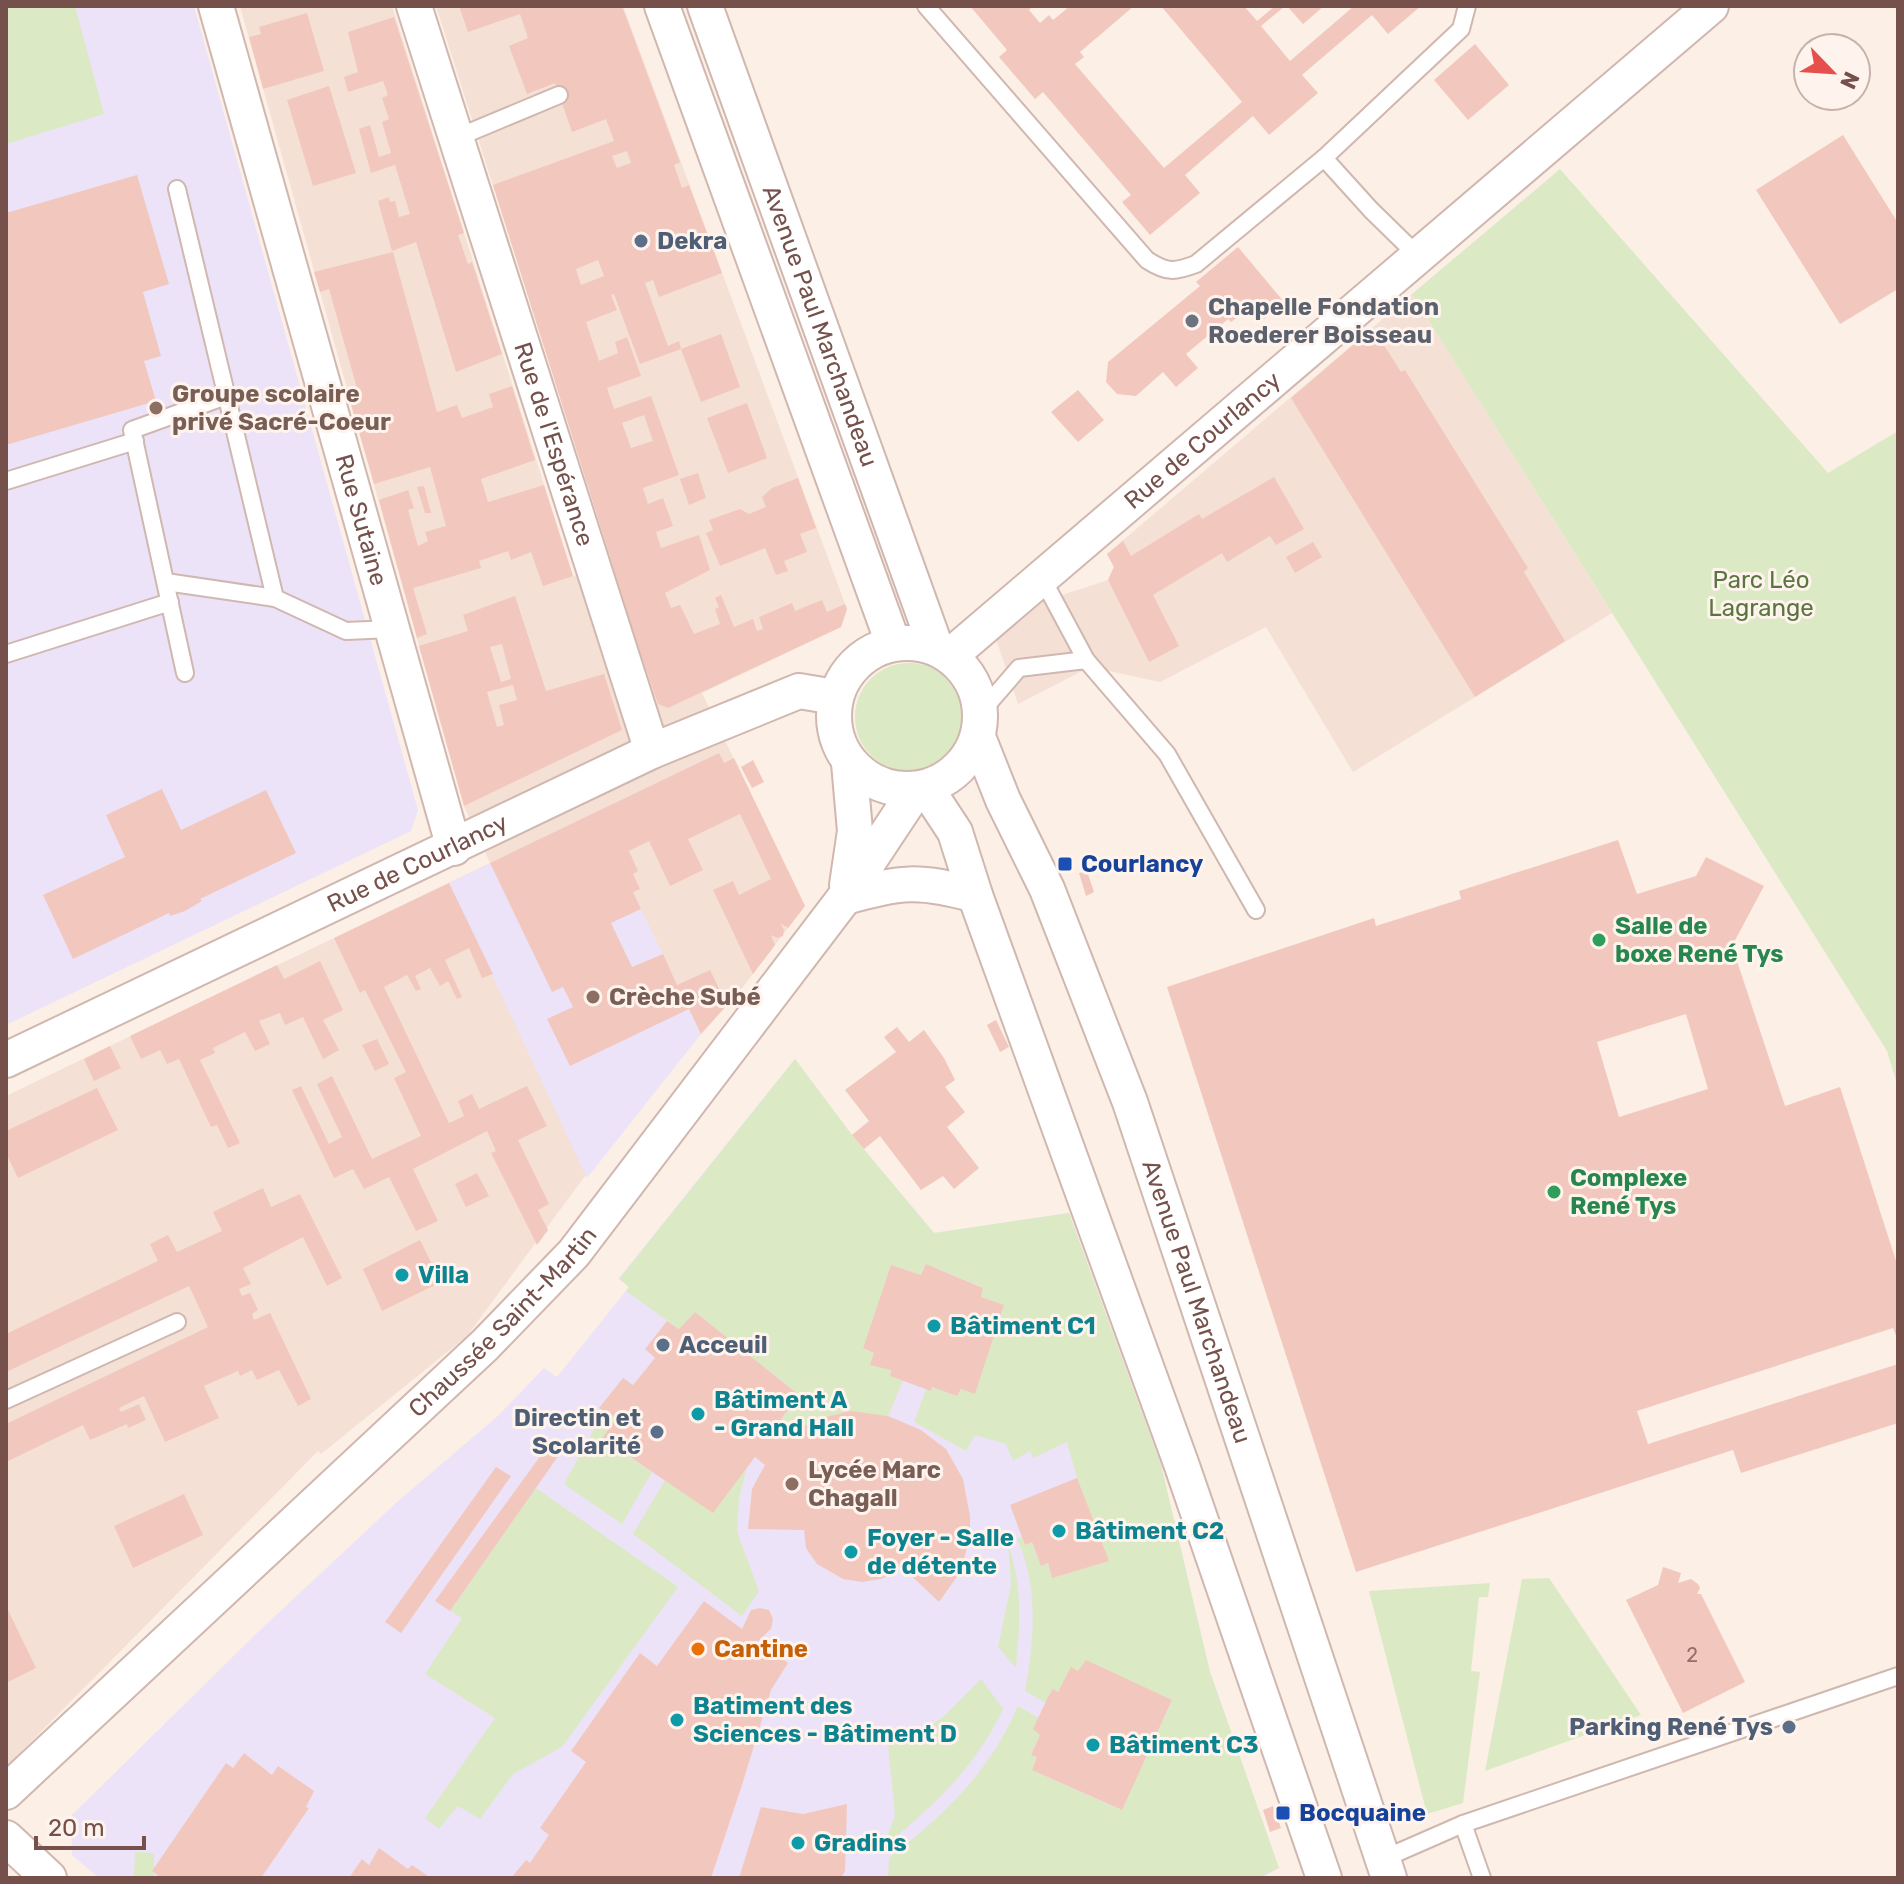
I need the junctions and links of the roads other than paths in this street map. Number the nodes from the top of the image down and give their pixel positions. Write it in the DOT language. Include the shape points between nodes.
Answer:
graph roads {
  1 [pos="216,6"];
  2 [pos="414,6"];
  3 [pos="926,6"];
  4 [pos="1467,6"];
  5 [pos="1711,6"];
  6 [pos="707,12"];
  7 [pos="667,19"];
  8 [pos="559,95"];
  9 [pos="456,138"];
  10 [pos="1324,158"];
  11 [pos="177,189"];
  12 [pos="1418,256"];
  13 [pos="226,396"];
  14 [pos="135,441"];
  15 [pos="6,481"];
  16 [pos="1042,578"];
  17 [pos="166,582"];
  18 [pos="275,598"];
  19 [pos="170,602"];
  20 [pos="392,629"];
  21 [pos="893,643"];
  22 [pos="943,652"];
  23 [pos="6,654"];
  24 [pos="1086,660"];
  25 [pos="185,673"];
  26 [pos="835,697"];
  27 [pos="979,724"];
  28 [pos="652,751"];
  29 [pos="849,763"];
  30 [pos="921,789"];
  31 [pos="454,848"];
  32 [pos="975,895"];
  33 [pos="845,897"];
  34 [pos="1256,910"];
  35 [pos="6,1060"];
  36 [pos="177,1322"];
  37 [pos="6,1400"];
  38 [pos="1898,1676"];
  39 [pos="6,1792"];
  40 [pos="1463,1824"];
  41 [pos="6,1838"];
  42 [pos="1386,1869"];
  43 [pos="49,1878"];
  44 [pos="1324,1878"];
  45 [pos="1482,1878"];
  1 -- 20 [label="street, Rue Sutaine"];
  2 -- 9 [label="street, Rue de l'Espérance"];
  3 -- 10 [label="lane" via="1157,266 1175,271 1196,264"];
  4 -- 10 [label="lane" via="1461,29"];
  5 -- 12 [label="street, Rue de Courlancy"];
  6 -- 7 [label="street"];
  6 -- 22 [label="street, Avenue Paul Marchandeau"];
  7 -- 21 [label="street, Avenue Paul Marchandeau"];
  8 -- 9 [label="lane"];
  9 -- 28 [label="street, Rue de l'Espérance"];
  10 -- 12 [label="lane"];
  11 -- 13 [label="lane"];
  12 -- 16 [label="street, Rue de Courlancy"];
  13 -- 14 [label="lane" via="132,430"];
  13 -- 18 [label="lane"];
  14 -- 15 [label="lane"];
  14 -- 17 [label="lane"];
  16 -- 22 [label="street, Rue de Courlancy"];
  16 -- 24 [label="lane"];
  17 -- 18 [label="lane"];
  17 -- 19 [label="lane"];
  18 -- 20 [label="lane" via="346,631"];
  19 -- 23 [label="lane"];
  19 -- 25 [label="lane"];
  20 -- 31 [label="street, Rue Sutaine"];
  21 -- 22 [label="street" via="915,642"];
  21 -- 26 [label="street" via="857,662"];
  22 -- 27 [label="street" via="972,681"];
  24 -- 27 [label="lane" via="1019,668"];
  24 -- 34 [label="lane" via="1167,754"];
  26 -- 28 [label="street, Rue de Courlancy" via="799,691"];
  26 -- 29 [label="street" via="833,720"];
  27 -- 30 [label="street" via="970,754 958,770"];
  27 -- 42 [label="street, Avenue Paul Marchandeau" via="1003,800 1047,889 1130,1102"];
  28 -- 31 [label="street, Rue de Courlancy"];
  29 -- 30 [label="street" via="886,787"];
  29 -- 33 [label="street, Chaussée Saint-Martin" via="855,831"];
  30 -- 32 [label="street" via="955,832"];
  30 -- 33 [label="street"];
  31 -- 35 [label="street, Rue de Courlancy"];
  32 -- 33 [label="street" via="914,883"];
  32 -- 44 [label="street" via="1182,1466"];
  33 -- 39 [label="street, Chaussée Saint-Martin" via="574,1253 485,1345"];
  36 -- 37 [label="lane"];
  38 -- 40 [label="lane"];
  40 -- 42 [label="lane"];
  40 -- 45 [label="lane"];
  41 -- 43 [label="street"];
}
